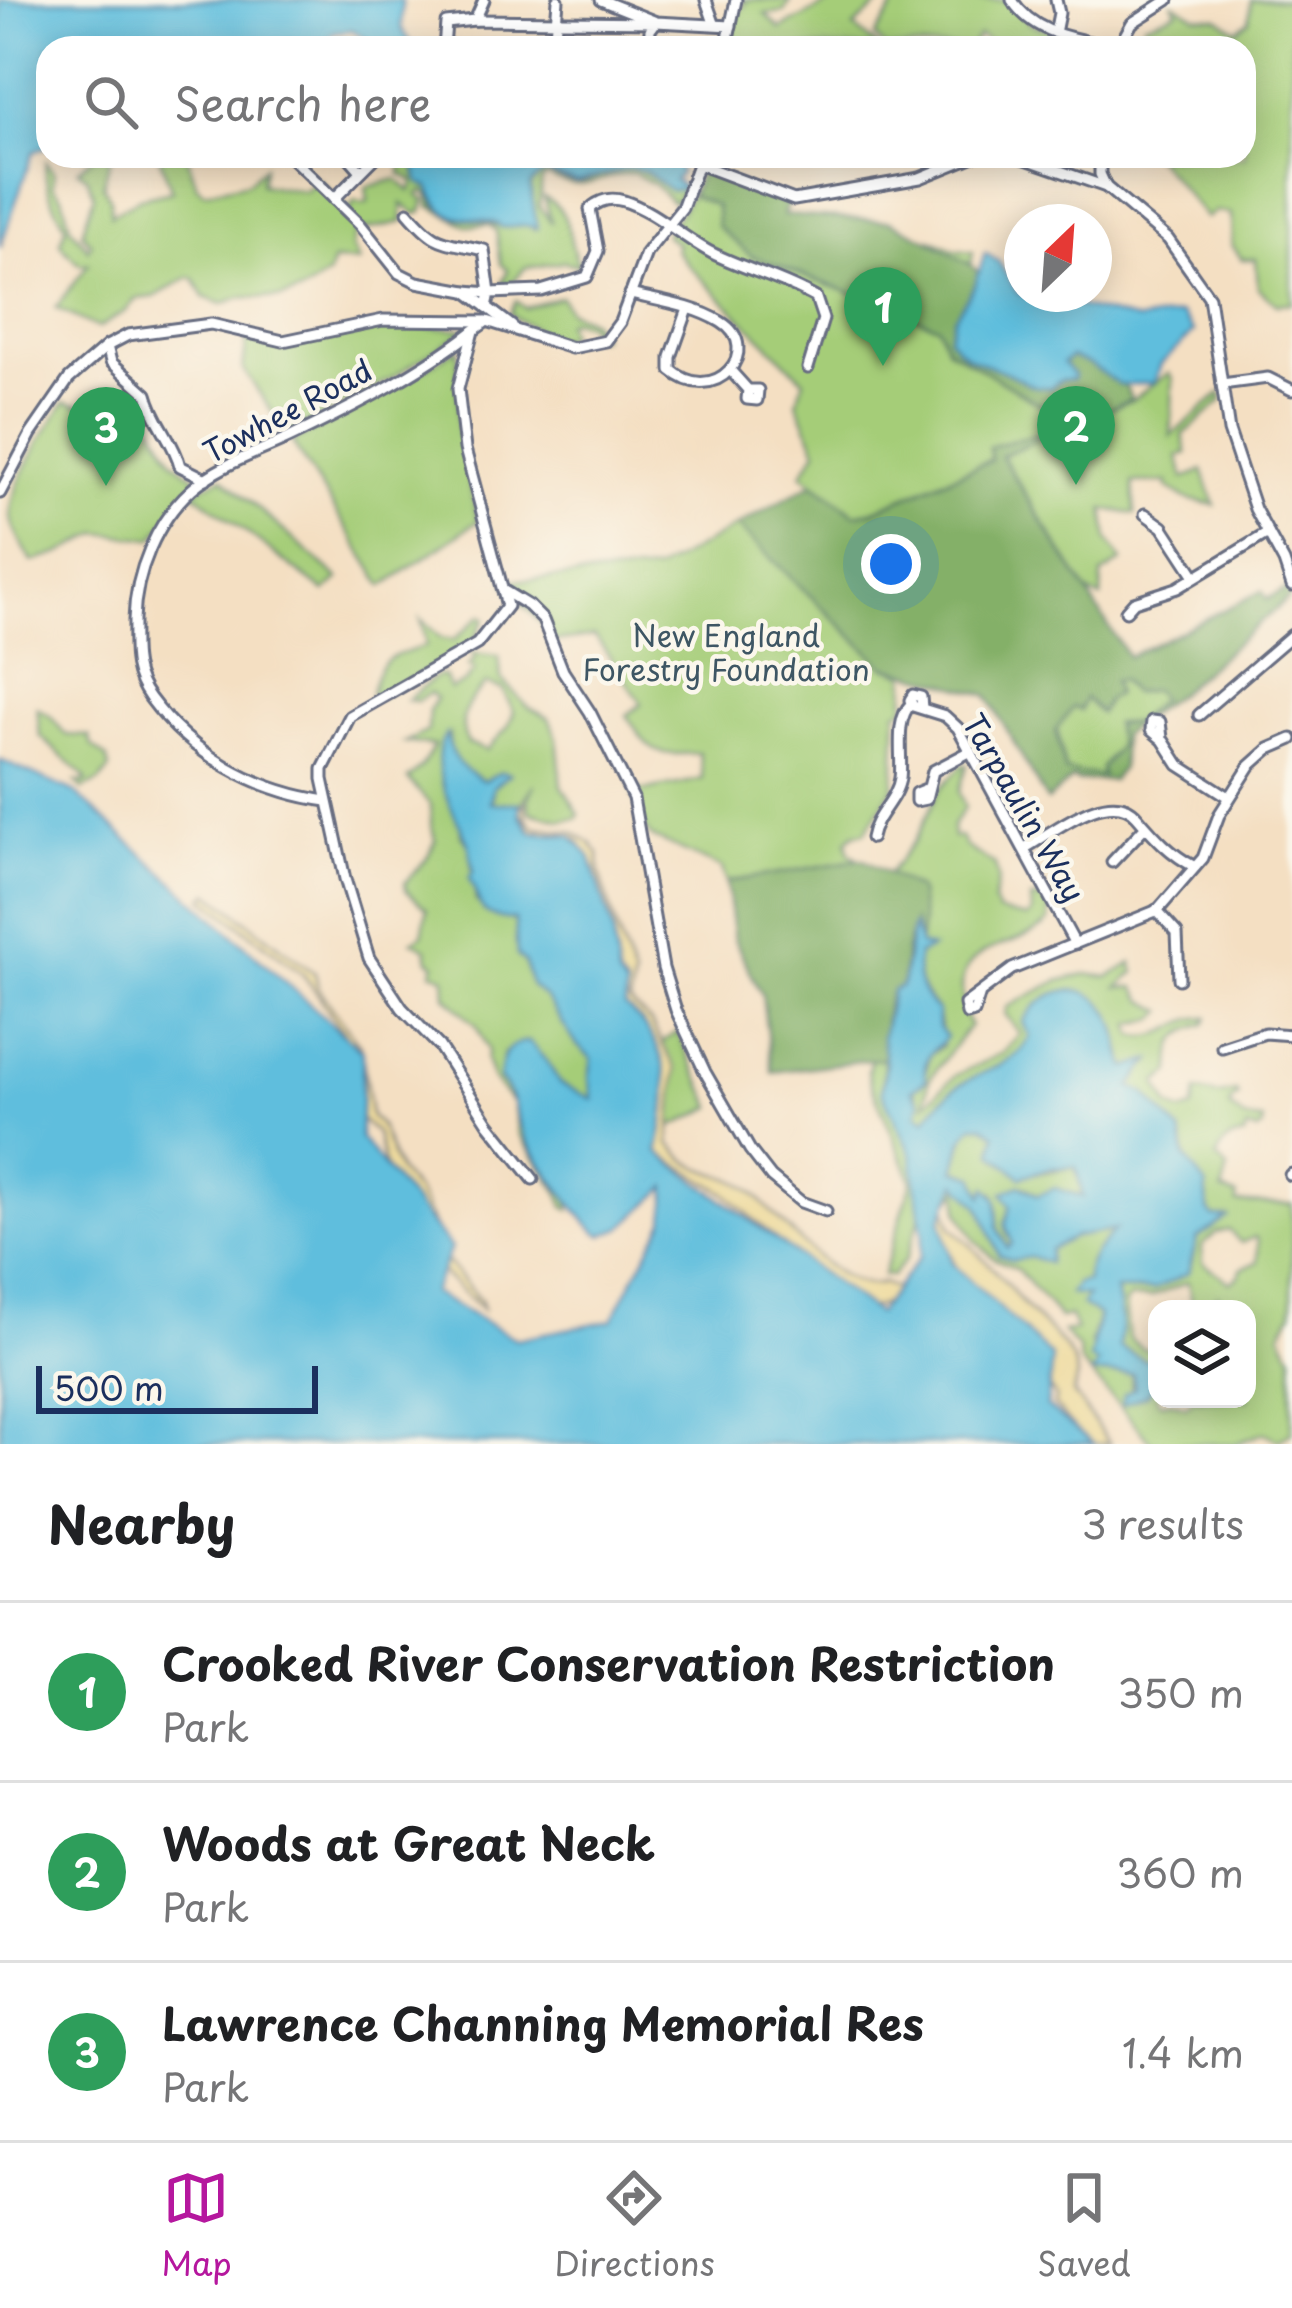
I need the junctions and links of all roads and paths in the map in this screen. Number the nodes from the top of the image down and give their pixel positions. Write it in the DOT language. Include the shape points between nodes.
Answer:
graph roads {
  1 [pos="484,0"];
  2 [pos="558,0"];
  3 [pos="706,0"];
  4 [pos="736,0"];
  5 [pos="1012,0"];
  6 [pos="1056,0"];
  7 [pos="1168,0"];
  8 [pos="609,1"];
  9 [pos="475,20"];
  10 [pos="555,22"];
  11 [pos="656,22"];
  12 [pos="714,23"];
  13 [pos="730,26"];
  14 [pos="1054,33"];
  15 [pos="445,36"];
  16 [pos="554,36"];
  17 [pos="650,36"];
  18 [pos="728,36"];
  19 [pos="1067,36"];
  20 [pos="1125,36"];
  21 [pos="302,168"];
  22 [pos="359,168"];
  23 [pos="365,168"];
  24 [pos="696,168"];
  25 [pos="718,168"];
  26 [pos="945,168"];
  27 [pos="1051,168"];
  28 [pos="1100,168"];
  29 [pos="362,171"];
  30 [pos="1106,187"];
  31 [pos="334,199"];
  32 [pos="409,212"];
  33 [pos="667,227"];
  34 [pos="466,291"];
  35 [pos="490,293"];
  36 [pos="631,293"];
  37 [pos="487,308"];
  38 [pos="688,309"];
  39 [pos="487,321"];
  40 [pos="517,330"];
  41 [pos="473,331"];
  42 [pos="107,346"];
  43 [pos="808,368"];
  44 [pos="730,370"];
  45 [pos="1222,384"];
  46 [pos="748,390"];
  47 [pos="1292,390"];
  48 [pos="206,478"];
  49 [pos="0,493"];
  50 [pos="1144,514"];
  51 [pos="1266,529"];
  52 [pos="1195,576"];
  53 [pos="1292,586"];
  54 [pos="506,592"];
  55 [pos="1126,611"];
  56 [pos="1292,635"];
  57 [pos="1199,715"];
  58 [pos="1162,738"];
  59 [pos="1292,739"];
  60 [pos="971,751"];
  61 [pos="926,789"];
  62 [pos="1229,797"];
  63 [pos="327,802"];
  64 [pos="1145,827"];
  65 [pos="872,838"];
  66 [pos="1025,848"];
  67 [pos="1112,862"];
  68 [pos="1195,867"];
  69 [pos="1156,910"];
  70 [pos="1075,944"];
  71 [pos="1180,979"];
  72 [pos="980,993"];
  73 [pos="1292,1035"];
  74 [pos="1222,1046"];
  75 [pos="533,1179"];
  76 [pos="826,1211"];
  1 -- 9 [label="street"];
  2 -- 10 [label="street"];
  3 -- 12 [label="street"];
  4 -- 13 [label="street"];
  5 -- 14 [label="street" via="1030,22"];
  6 -- 14 [label="street"];
  7 -- 20 [label="street"];
  8 -- 11 [label="street"];
  9 -- 10 [label="street"];
  9 -- 15 [label="street" via="447,22"];
  10 -- 11 [label="street"];
  10 -- 16 [label="street"];
  11 -- 12 [label="street"];
  11 -- 17 [label="street"];
  12 -- 13 [label="street"];
  13 -- 18 [label="street"];
  14 -- 19 [label="street"];
  21 -- 31 [label="street"];
  22 -- 29 [label="street"];
  23 -- 29 [label="street"];
  24 -- 33 [label="street"];
  25 -- 26 [label="street" via="794,200"];
  27 -- 30 [label="street"];
  28 -- 30 [label="street"];
  29 -- 31 [label="street"];
  30 -- 45 [label="street" via="1166,237 1205,290"];
  31 -- 34 [label="street" via="397,272"];
  32 -- 35 [label="street" via="435,239 484,250"];
  33 -- 35 [label="street" via="616,199 596,203 590,212 598,251 587,277 541,291"];
  33 -- 36 [label="street"];
  33 -- 43 [label="street" via="816,298 824,319"];
  34 -- 35 [label="street"];
  34 -- 37 [label="street"];
  35 -- 37 [label="street"];
  36 -- 38 [label="street"];
  36 -- 40 [label="street" via="603,343 572,348"];
  37 -- 40 [label="street"];
  38 -- 44 [label="street" via="731,331 737,352"];
  38 -- 44 [label="street" via="671,370 702,383"];
  39 -- 40 [label="street"];
  39 -- 41 [label="street, Towhee Road"];
  39 -- 42 [label="street" via="379,321 284,341 207,324 140,332"];
  41 -- 48 [label="street, Towhee Road" via="359,402"];
  41 -- 54 [label="street" via="458,381 465,449"];
  42 -- 48 [label="street" via="111,362 147,394 180,466"];
  42 -- 49 [label="street" via="65,384"];
  44 -- 46 [label="street"];
  45 -- 47 [label="street" via="1268,377"];
  45 -- 51 [label="street" via="1229,431"];
  48 -- 63 [label="street, Towhee Road" via="179,503 140,571 137,679 201,752 266,785"];
  50 -- 52 [label="street" via="1163,527"];
  51 -- 52 [label="street"];
  51 -- 53 [label="street"];
  52 -- 55 [label="street"];
  54 -- 63 [label="street" via="505,610 482,640 349,717 323,770"];
  54 -- 76 [label="street" via="543,620 633,798 663,968 705,1072 762,1167 789,1194"];
  56 -- 57 [label="street"];
  58 -- 62 [label="street" via="1179,765"];
  59 -- 62 [label="street" via="1254,761"];
  60 -- 61 [label="street" via="934,770 926,799 916,801"];
  60 -- 65 [label="street, Tarpaulin Way" via="954,722 916,706 903,714 900,779"];
  60 -- 66 [label="street, Tarpaulin Way"];
  62 -- 68 [label="street"];
  63 -- 75 [label="street" via="362,941 380,976"];
  64 -- 66 [label="street" via="1130,809 1106,805"];
  64 -- 67 [label="street"];
  64 -- 68 [label="street"];
  66 -- 70 [label="street, Tarpaulin Way"];
  68 -- 69 [label="street"];
  69 -- 70 [label="street"];
  69 -- 71 [label="street" via="1177,933"];
  70 -- 72 [label="street" via="1012,969"];
  73 -- 74 [label="street"];
}
